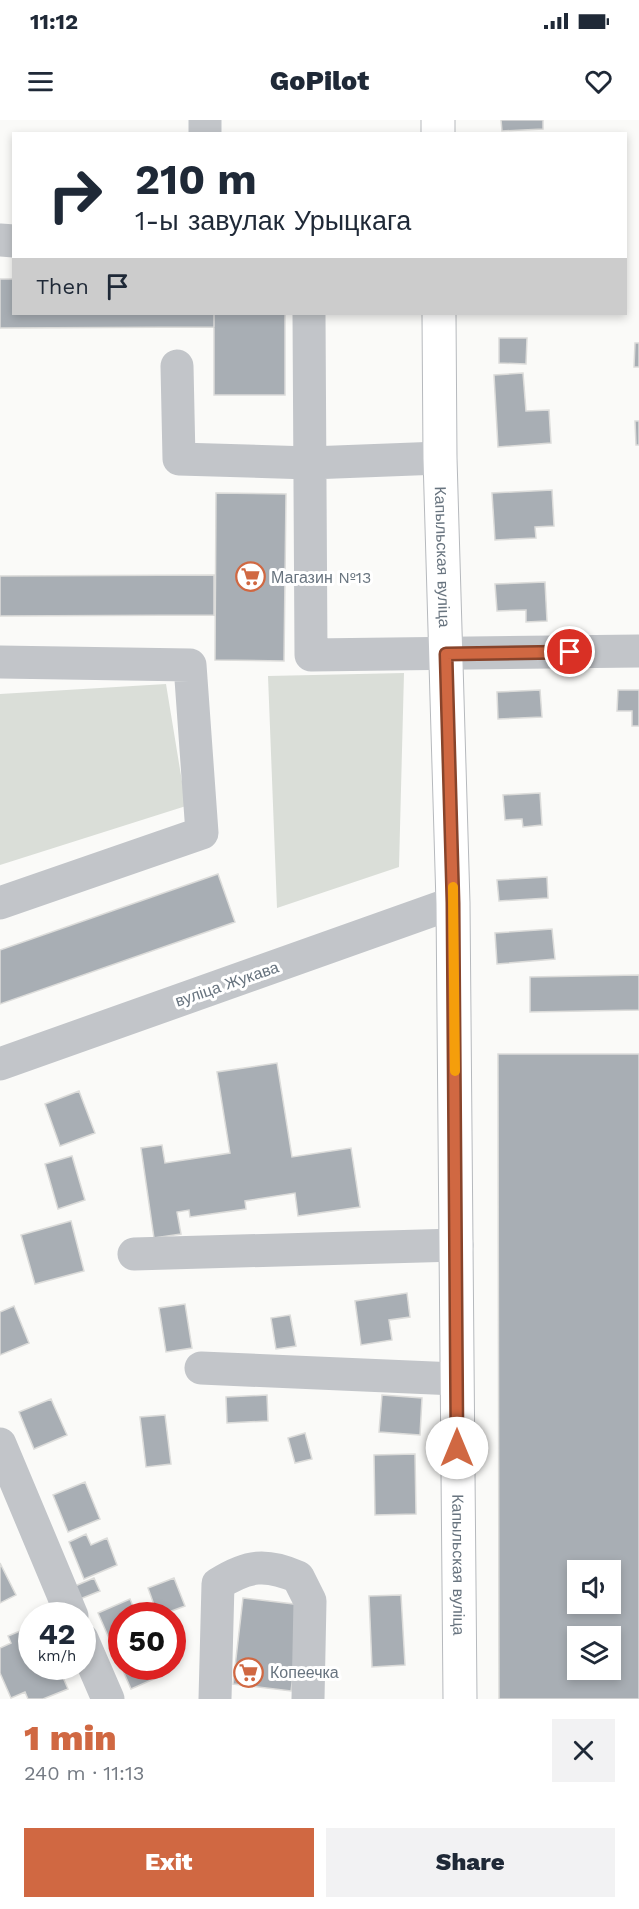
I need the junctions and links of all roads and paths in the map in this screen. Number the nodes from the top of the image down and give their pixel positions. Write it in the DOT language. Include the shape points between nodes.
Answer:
graph roads {
  1 [pos="309,315"];
  2 [pos="439,315"];
  3 [pos="177,366"];
  4 [pos="440,458"];
  5 [pos="310,463"];
  6 [pos="639,651"];
  7 [pos="446,654"];
  8 [pos="0,662"];
  9 [pos="0,903"];
  10 [pos="453,903"];
  11 [pos="0,1064"];
  12 [pos="458,1245"];
  13 [pos="134,1254"];
  14 [pos="201,1368"];
  15 [pos="456,1379"];
  16 [pos="0,1444"];
  17 [pos="66,1602"];
  18 [pos="96,1671"];
  19 [pos="108,1699"];
  20 [pos="215,1699"];
  21 [pos="308,1699"];
  22 [pos="460,1699"];
  1 -- 5 [label="street"];
  2 -- 4 [label="main road, Капыльская вуліца"];
  3 -- 5 [label="street" via="179,459"];
  4 -- 5 [label="street"];
  4 -- 7 [label="main road, Капыльская вуліца"];
  5 -- 7 [label="street" via="311,656"];
  6 -- 7 [label="street"];
  7 -- 10 [label="main road, Капыльская вуліца"];
  8 -- 9 [label="street" via="190,665 202,833"];
  10 -- 11 [label="street, вуліца Жукава"];
  10 -- 12 [label="main road, Капыльская вуліца"];
  12 -- 13 [label="street"];
  12 -- 15 [label="main road, Капыльская вуліца"];
  14 -- 15 [label="street"];
  15 -- 22 [label="main road, Капыльская вуліца"];
  16 -- 17 [label="street"];
  18 -- 19 [label="street"];
  20 -- 21 [label="street" via="218,1584 239,1571 275,1567 298,1577 310,1601"];
}
